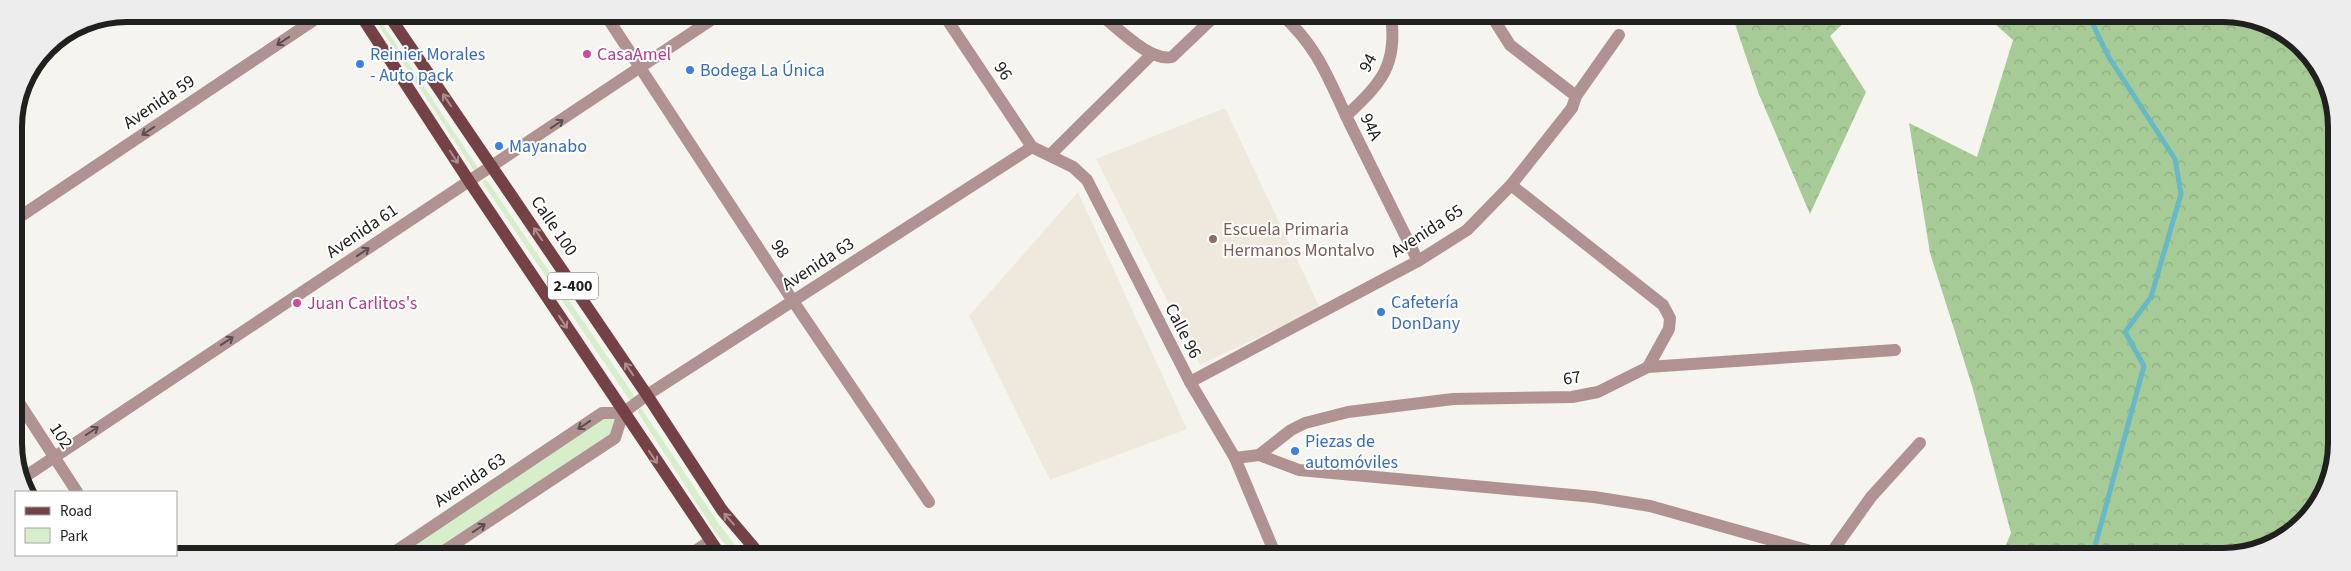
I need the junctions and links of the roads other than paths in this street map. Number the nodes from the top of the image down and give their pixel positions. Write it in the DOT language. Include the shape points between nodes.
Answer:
graph roads {
  1 [pos="1208,22"];
  2 [pos="1289,22"];
  3 [pos="1391,22"];
  4 [pos="1496,22"];
  5 [pos="311,23"];
  6 [pos="366,23"];
  7 [pos="394,23"];
  8 [pos="611,23"];
  9 [pos="707,23"];
  10 [pos="949,23"];
  11 [pos="1111,23"];
  12 [pos="1619,35"];
  13 [pos="1152,54"];
  14 [pos="641,68"];
  15 [pos="1576,96"];
  16 [pos="1346,116"];
  17 [pos="1032,147"];
  18 [pos="1050,155"];
  19 [pos="493,166"];
  20 [pos="469,181"];
  21 [pos="1511,184"];
  22 [pos="23,214"];
  23 [pos="1418,261"];
  24 [pos="793,301"];
  25 [pos="1895,350"];
  26 [pos="1648,367"];
  27 [pos="1190,382"];
  28 [pos="647,395"];
  29 [pos="22,407"];
  30 [pos="624,413"];
  31 [pos="1920,443"];
  32 [pos="1259,455"];
  33 [pos="54,456"];
  34 [pos="1235,458"];
  35 [pos="27,475"];
  36 [pos="76,491"];
  37 [pos="929,502"];
  38 [pos="710,541"];
  39 [pos="400,548"];
  40 [pos="449,548"];
  41 [pos="700,548"];
  42 [pos="715,548"];
  43 [pos="754,548"];
  44 [pos="1273,548"];
  45 [pos="1801,548"];
  46 [pos="1836,548"];
  1 -- 13 [label="street" via="1172,58"];
  2 -- 16 [label="street, 94A" via="1310,44 1326,70"];
  3 -- 16 [label="street, 94" via="1394,35 1391,60 1380,80"];
  4 -- 15 [label="street" via="1510,45"];
  5 -- 22 [label="street, Avenida 59, one-way"];
  6 -- 20 [label="main road, 2-400, one-way"];
  19 -- 7 [label="main road, Calle 100 / 2-400, one-way"];
  8 -- 14 [label="street, 98"];
  9 -- 14 [label="street, Avenida 61"];
  10 -- 17 [label="street, 96"];
  11 -- 13 [label="street"];
  12 -- 15 [label="street, Avenida 65"];
  13 -- 18 [label="street"];
  19 -- 14 [label="street, Avenida 61, one-way"];
  14 -- 24 [label="street, 98"];
  15 -- 21 [label="street, Avenida 65" via="1572,108"];
  16 -- 23 [label="street, 94A"];
  17 -- 18 [label="street, Calle 96"];
  17 -- 24 [label="street, Avenida 63"];
  18 -- 27 [label="street, Calle 96" via="1073,167 1088,180"];
  19 -- 20 [label="street, Avenida 61"];
  28 -- 19 [label="main road, Calle 100 / 2-400, one-way"];
  20 -- 30 [label="main road, 2-400, one-way"];
  33 -- 20 [label="street, Avenida 61, one-way"];
  21 -- 23 [label="street, Avenida 65" via="1467,230"];
  21 -- 26 [label="street" via="1663,304 1670,318 1669,328"];
  23 -- 27 [label="street, Avenida 65"];
  24 -- 28 [label="street, Avenida 63"];
  24 -- 37 [label="street, 98"];
  25 -- 26 [label="street, 67"];
  26 -- 32 [label="street, 67" via="1598,392 1572,397 1453,399 1348,412 1305,423"];
  27 -- 34 [label="street, Calle 96"];
  28 -- 30 [label="street, Avenida 63"];
  43 -- 28 [label="main road, Calle 100 / 2-400, one-way" via="722,510"];
  29 -- 33 [label="street, 102"];
  30 -- 38 [label="main road, 2-400, one-way"];
  30 -- 39 [label="street, Avenida 63, one-way" via="602,413"];
  40 -- 30 [label="street, one-way" via="615,438"];
  31 -- 46 [label="street" via="1871,497"];
  32 -- 34 [label="street"];
  32 -- 45 [label="street" via="1299,470 1594,496"];
  33 -- 35 [label="street, Avenida 61"];
  33 -- 36 [label="street, 102"];
  34 -- 44 [label="street, Calle 96"];
  38 -- 41 [label="street"];
  38 -- 42 [label="main road, 2-400"];
}
